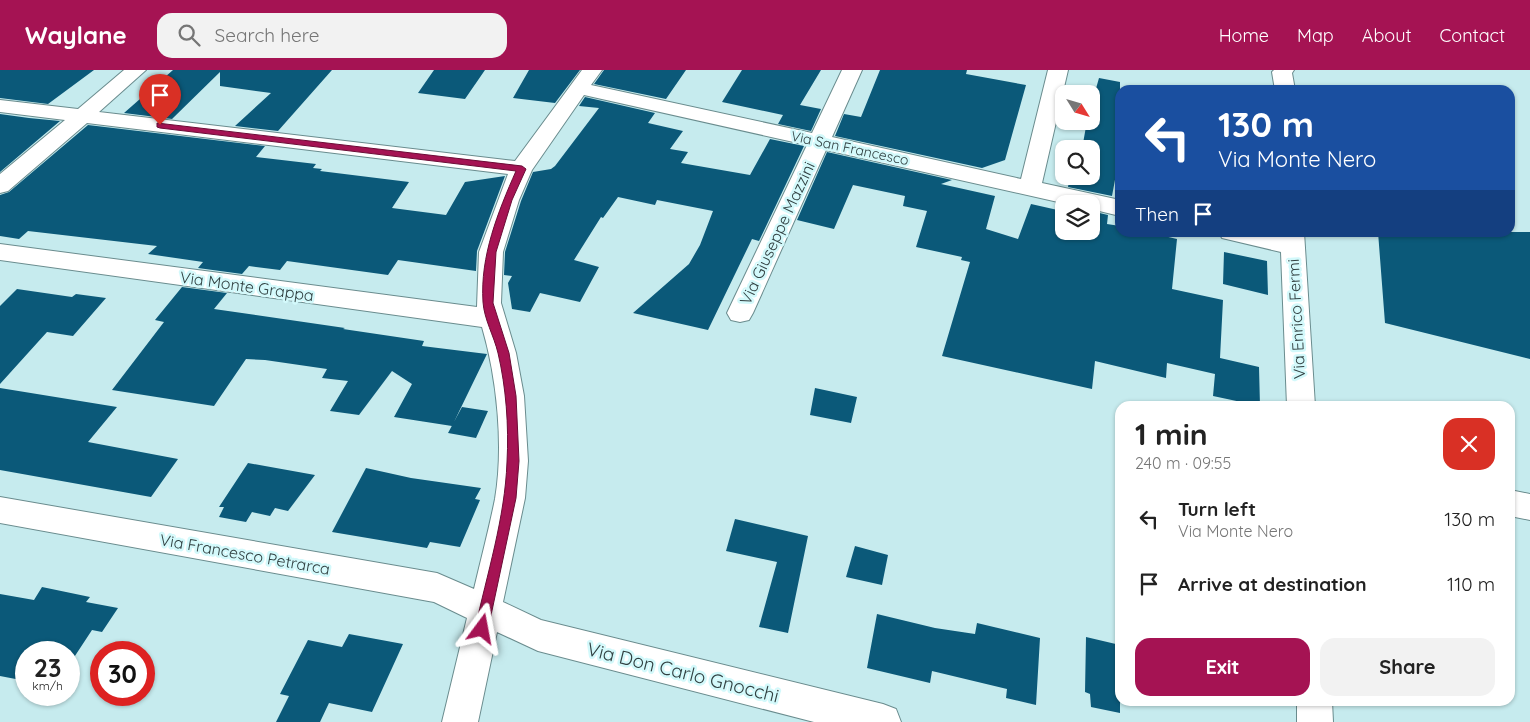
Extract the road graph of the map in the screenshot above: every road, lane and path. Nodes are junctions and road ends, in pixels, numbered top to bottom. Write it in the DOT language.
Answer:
graph roads {
  1 [pos="136,70"];
  2 [pos="852,70"];
  3 [pos="1058,70"];
  4 [pos="1284,70"];
  5 [pos="1288,70"];
  6 [pos="586,79"];
  7 [pos="1284,85"];
  8 [pos="1290,85"];
  9 [pos="0,106"];
  10 [pos="84,116"];
  11 [pos="819,141"];
  12 [pos="522,169"];
  13 [pos="0,186"];
  14 [pos="1030,188"];
  15 [pos="1115,207"];
  16 [pos="1269,237"];
  17 [pos="1293,240"];
  18 [pos="0,252"];
  19 [pos="740,313"];
  20 [pos="493,319"];
  21 [pos="1300,401"];
  22 [pos="1515,504"];
  23 [pos="1530,507"];
  24 [pos="0,510"];
  25 [pos="486,610"];
  26 [pos="1314,706"];
  27 [pos="460,722"];
  28 [pos="883,722"];
  29 [pos="1316,722"];
  1 -- 10 [label="street"];
  2 -- 11 [label="street, Via Giuseppe Mazzini"];
  3 -- 14 [label="street"];
  4 -- 7 [label="street"];
  5 -- 8 [label="street"];
  6 -- 11 [label="street, Via San Francesco"];
  6 -- 12 [label="street"];
  9 -- 10 [label="street"];
  10 -- 12 [label="street"];
  10 -- 13 [label="street"];
  11 -- 14 [label="street, Via San Francesco"];
  11 -- 19 [label="street, Via Giuseppe Mazzini"];
  12 -- 20 [label="street"];
  14 -- 15 [label="street, Via San Francesco"];
  16 -- 17 [label="street"];
  17 -- 21 [label="street, Via Enrico Fermi"];
  18 -- 20 [label="street, Via Monte Grappa"];
  20 -- 25 [label="street"];
  22 -- 23 [label="street"];
  24 -- 25 [label="street, Via Francesco Petrarca"];
  25 -- 27 [label="street"];
  25 -- 28 [label="street, Via Don Carlo Gnocchi"];
  26 -- 29 [label="street"];
}
